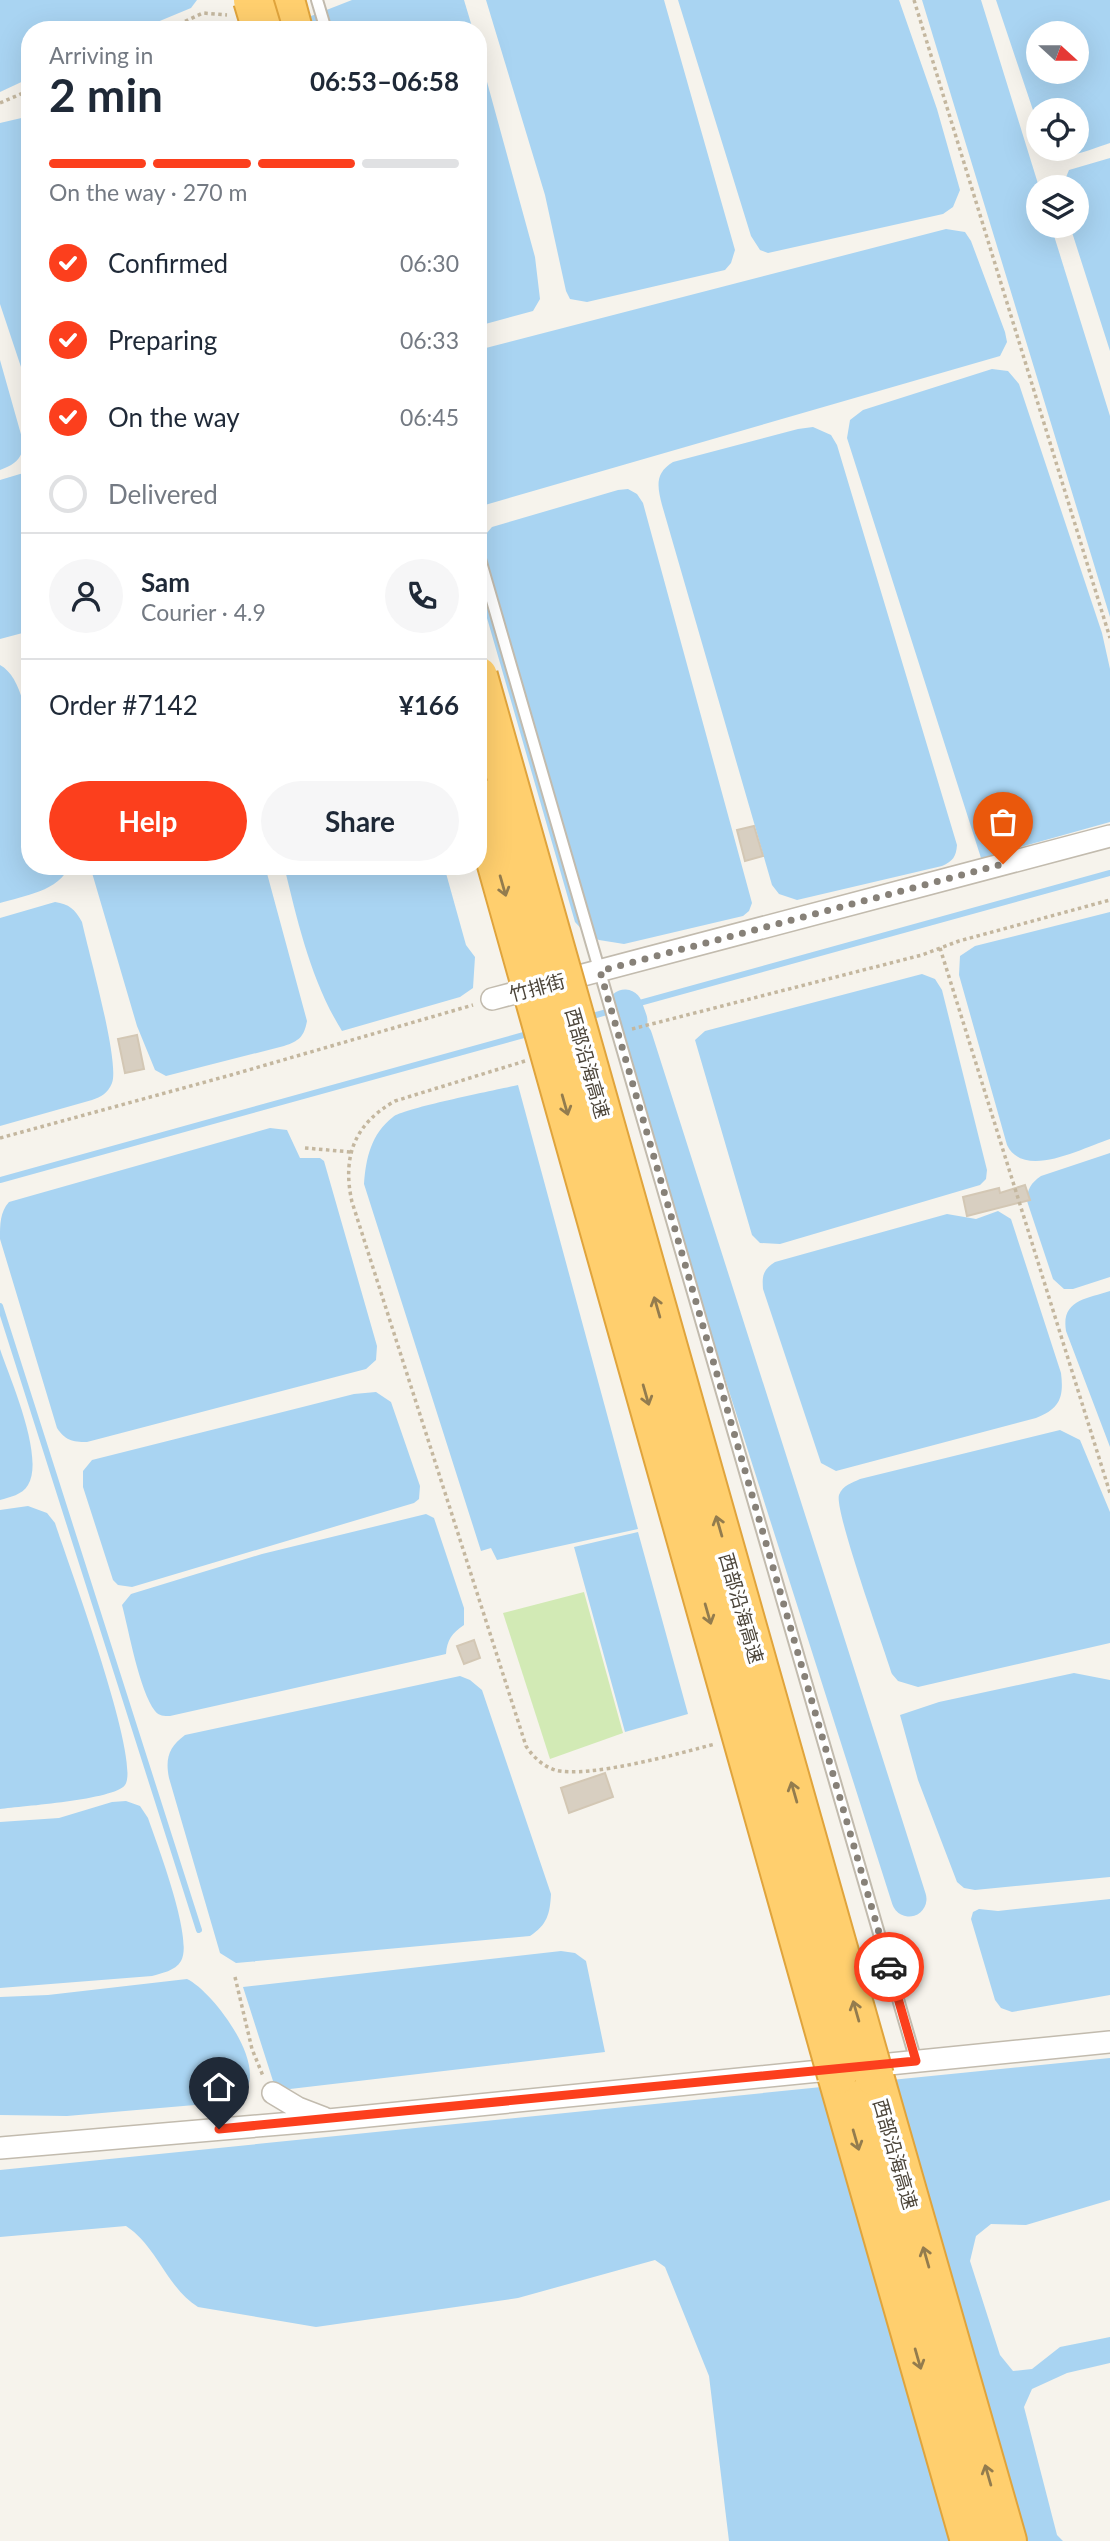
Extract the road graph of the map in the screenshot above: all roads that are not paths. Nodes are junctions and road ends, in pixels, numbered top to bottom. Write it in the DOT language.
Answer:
graph roads {
  1 [pos="253,0"];
  2 [pos="285,0"];
  3 [pos="317,0"];
  4 [pos="259,21"];
  5 [pos="291,21"];
  6 [pos="323,21"];
  7 [pos="487,583"];
  8 [pos="487,708"];
  9 [pos="487,829"];
  10 [pos="1110,836"];
  11 [pos="600,971"];
  12 [pos="492,999"];
  13 [pos="1110,2042"];
  14 [pos="916,2061"];
  15 [pos="273,2093"];
  16 [pos="328,2120"];
  17 [pos="0,2148"];
  18 [pos="970,2541"];
  19 [pos="1007,2541"];
  1 -- 4 [label="highway, bridge"];
  2 -- 5 [label="highway"];
  3 -- 6 [label="lane"];
  7 -- 11 [label="lane"];
  19 -- 8 [label="highway, 西部沿海高速, one-way, bridge"];
  9 -- 18 [label="highway, 西部沿海高速, one-way, bridge"];
  10 -- 11 [label="street, 竹排街"];
  11 -- 12 [label="street, 竹排街"];
  11 -- 14 [label="lane"];
  13 -- 14 [label="street"];
  14 -- 16 [label="street"];
  15 -- 16 [label="street"];
  16 -- 17 [label="street"];
}
